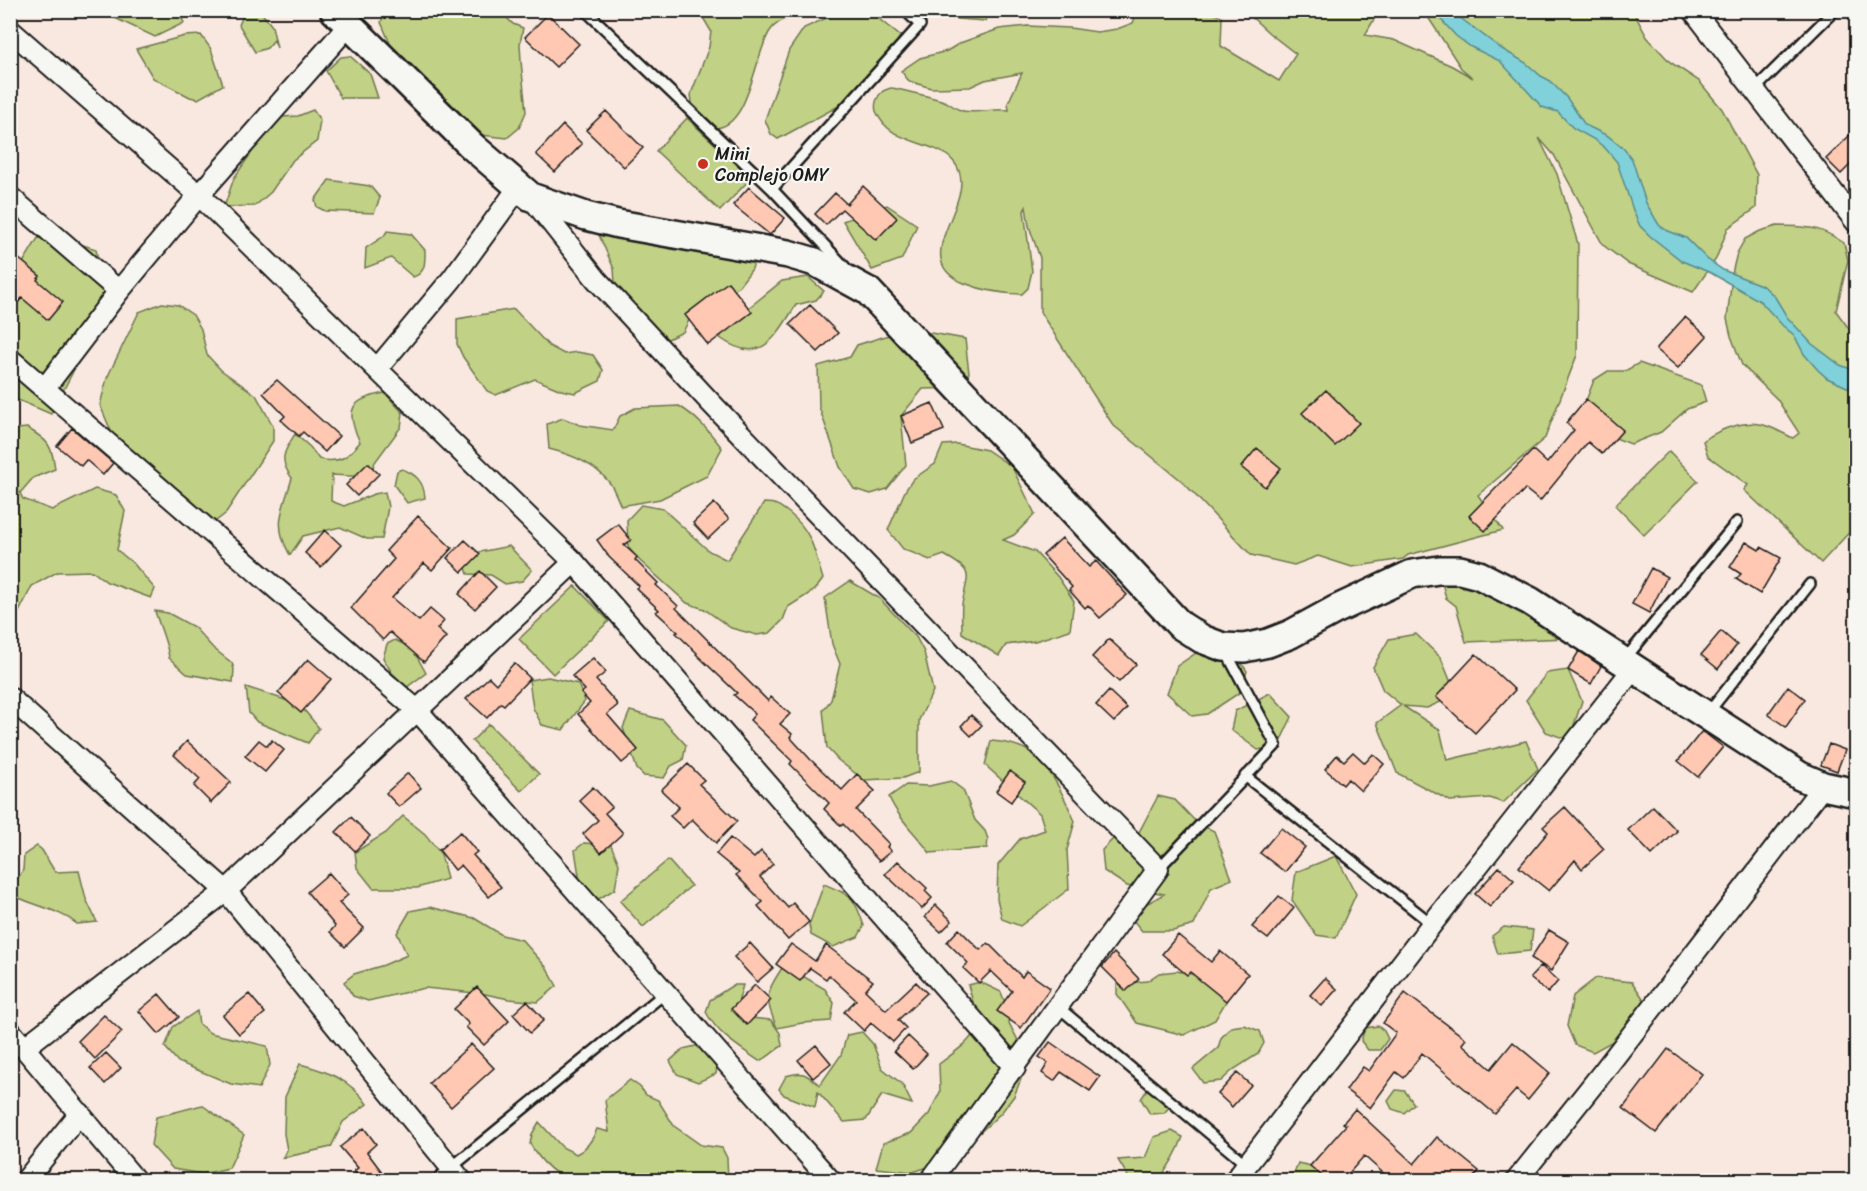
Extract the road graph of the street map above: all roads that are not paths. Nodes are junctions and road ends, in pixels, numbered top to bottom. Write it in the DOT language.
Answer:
graph roads {
  1 [pos="585,10"];
  2 [pos="905,10"];
  3 [pos="1693,10"];
  4 [pos="1835,10"];
  5 [pos="341,18"];
  6 [pos="10,30"];
  7 [pos="1754,90"];
  8 [pos="772,189"];
  9 [pos="525,192"];
  10 [pos="199,195"];
  11 [pos="10,197"];
  12 [pos="1857,222"];
  13 [pos="119,291"];
  14 [pos="868,291"];
  15 [pos="10,359"];
  16 [pos="377,369"];
  17 [pos="45,387"];
  18 [pos="1737,522"];
  19 [pos="574,562"];
  20 [pos="1810,584"];
  21 [pos="1223,647"];
  22 [pos="1629,665"];
  23 [pos="10,698"];
  24 [pos="417,710"];
  25 [pos="1707,715"];
  26 [pos="1245,776"];
  27 [pos="1823,786"];
  28 [pos="1857,793"];
  29 [pos="1158,869"];
  30 [pos="226,891"];
  31 [pos="1432,924"];
  32 [pos="665,993"];
  33 [pos="1057,1006"];
  34 [pos="10,1031"];
  35 [pos="25,1047"];
  36 [pos="1015,1068"];
  37 [pos="80,1113"];
  38 [pos="1241,1173"];
  39 [pos="449,1176"];
  40 [pos="26,1180"];
  41 [pos="135,1180"];
  42 [pos="831,1180"];
  43 [pos="931,1180"];
  44 [pos="1517,1180"];
  1 -- 8 [label="lane"];
  2 -- 8 [label="lane"];
  3 -- 7 [label="street"];
  4 -- 7 [label="lane"];
  5 -- 9 [label="main road"];
  5 -- 10 [label="street"];
  6 -- 10 [label="street"];
  7 -- 12 [label="street"];
  8 -- 14 [label="lane"];
  9 -- 14 [label="main road"];
  9 -- 16 [label="street"];
  9 -- 29 [label="street"];
  10 -- 13 [label="street"];
  10 -- 16 [label="street"];
  11 -- 13 [label="street"];
  13 -- 17 [label="street"];
  14 -- 21 [label="main road"];
  15 -- 17 [label="street"];
  16 -- 19 [label="street"];
  17 -- 24 [label="street"];
  18 -- 22 [label="lane"];
  19 -- 24 [label="street"];
  19 -- 36 [label="street"];
  20 -- 25 [label="lane"];
  21 -- 22 [label="main road"];
  21 -- 26 [label="lane"];
  22 -- 25 [label="main road"];
  22 -- 31 [label="street"];
  23 -- 30 [label="street"];
  24 -- 30 [label="street"];
  24 -- 32 [label="street"];
  25 -- 27 [label="main road"];
  26 -- 29 [label="lane"];
  26 -- 31 [label="lane"];
  27 -- 28 [label="main road"];
  27 -- 44 [label="street"];
  29 -- 33 [label="street"];
  30 -- 35 [label="street"];
  30 -- 39 [label="street"];
  31 -- 38 [label="street"];
  32 -- 39 [label="lane"];
  32 -- 42 [label="street"];
  33 -- 36 [label="street"];
  33 -- 38 [label="lane"];
  34 -- 35 [label="street"];
  35 -- 37 [label="street"];
  36 -- 43 [label="street"];
  37 -- 40 [label="street"];
  37 -- 41 [label="street"];
}
